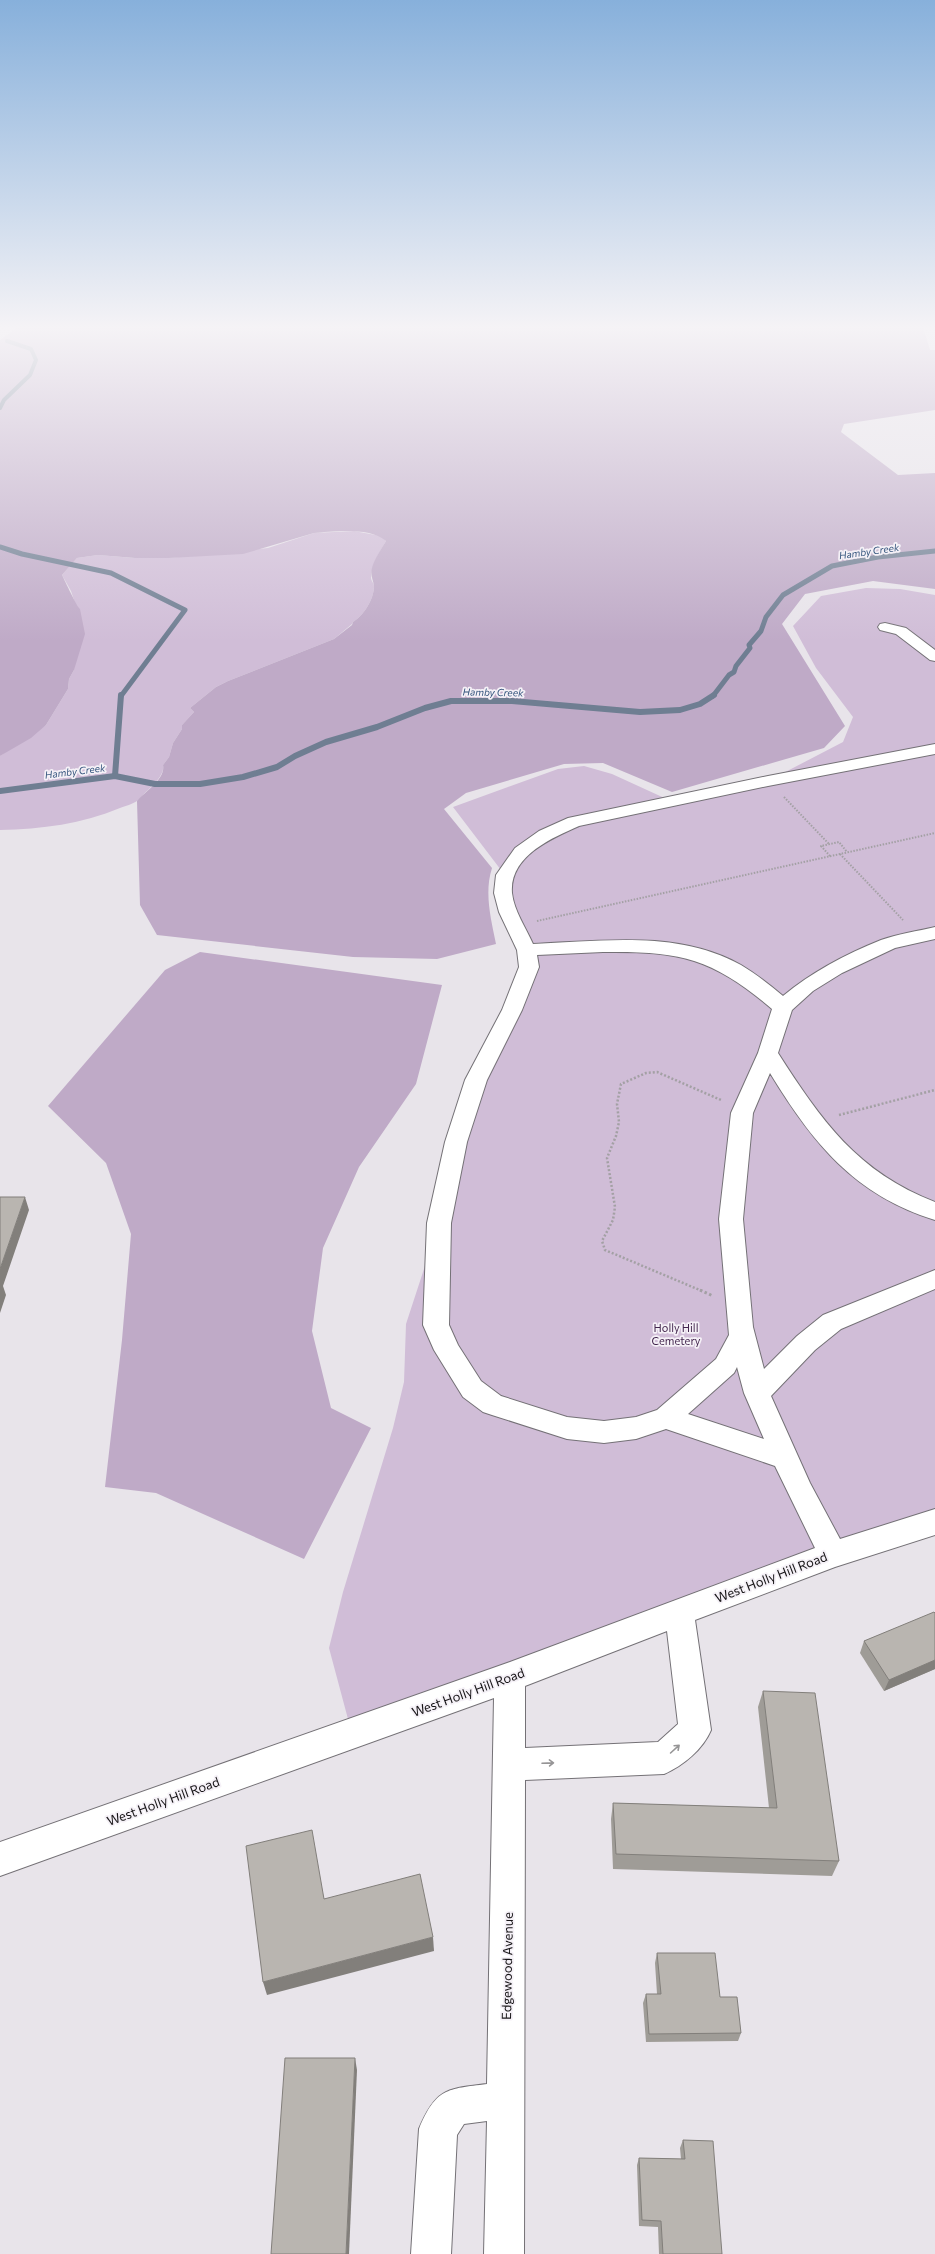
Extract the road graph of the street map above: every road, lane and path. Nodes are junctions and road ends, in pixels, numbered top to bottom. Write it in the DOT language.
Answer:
graph roads {
  1 [pos="885,627"];
  2 [pos="935,657"];
  3 [pos="935,749"];
  4 [pos="768,781"];
  5 [pos="935,833"];
  6 [pos="829,844"];
  7 [pos="847,852"];
  8 [pos="839,854"];
  9 [pos="830,856"];
  10 [pos="514,926"];
  11 [pos="927,935"];
  12 [pos="527,950"];
  13 [pos="783,1007"];
  14 [pos="768,1053"];
  15 [pos="935,1090"];
  16 [pos="744,1108"];
  17 [pos="814,1121"];
  18 [pos="935,1211"];
  19 [pos="935,1279"];
  20 [pos="739,1307"];
  21 [pos="742,1335"];
  22 [pos="757,1394"];
  23 [pos="666,1418"];
  24 [pos="785,1458"];
  25 [pos="935,1522"];
  26 [pos="833,1554"];
  27 [pos="679,1613"];
  28 [pos="510,1678"];
  29 [pos="510,1765"];
  30 [pos="0,1859"];
  31 [pos="505,2100"];
  32 [pos="431,2254"];
  33 [pos="504,2254"];
  1 -- 2 [label="street"];
  3 -- 4 [label="street"];
  4 -- 6 [label="path"];
  4 -- 10 [label="street"];
  5 -- 7 [label="path"];
  6 -- 7 [label="path"];
  6 -- 9 [label="path"];
  7 -- 8 [label="path"];
  8 -- 9 [label="path"];
  8 -- 11 [label="path"];
  9 -- 10 [label="path"];
  10 -- 12 [label="street"];
  11 -- 13 [label="street"];
  12 -- 13 [label="street"];
  12 -- 23 [label="street"];
  13 -- 14 [label="street"];
  14 -- 16 [label="street"];
  14 -- 17 [label="street"];
  15 -- 17 [label="path"];
  16 -- 20 [label="street"];
  16 -- 20 [label="path"];
  17 -- 18 [label="street"];
  19 -- 22 [label="street"];
  20 -- 21 [label="street"];
  21 -- 22 [label="street"];
  21 -- 23 [label="street"];
  22 -- 24 [label="street"];
  23 -- 24 [label="street"];
  24 -- 26 [label="street"];
  25 -- 26 [label="street, West Holly Hill Road"];
  26 -- 27 [label="street, West Holly Hill Road"];
  27 -- 28 [label="street, West Holly Hill Road"];
  29 -- 27 [label="street, one-way"];
  28 -- 29 [label="street, Edgewood Avenue"];
  28 -- 30 [label="street, West Holly Hill Road"];
  29 -- 31 [label="street, Edgewood Avenue"];
  31 -- 32 [label="street"];
  31 -- 33 [label="street, Edgewood Avenue"];
}
